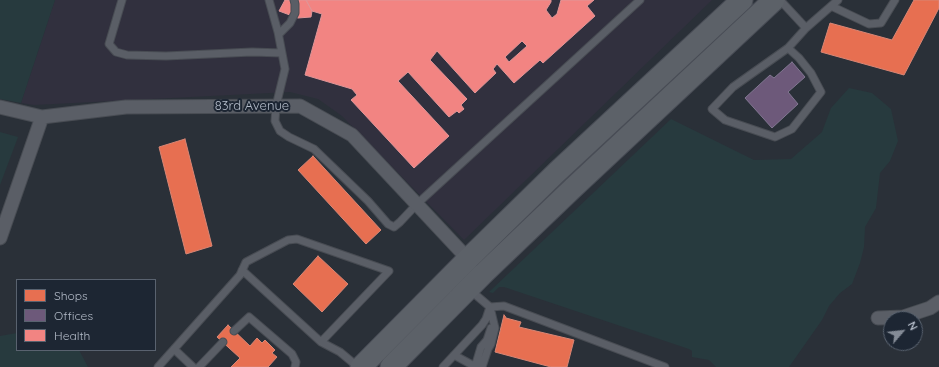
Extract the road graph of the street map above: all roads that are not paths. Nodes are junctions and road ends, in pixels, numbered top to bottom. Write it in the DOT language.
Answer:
graph roads {
  1 [pos="122,0"];
  2 [pos="269,0"];
  3 [pos="294,0"];
  4 [pos="640,0"];
  5 [pos="742,0"];
  6 [pos="774,0"];
  7 [pos="780,0"];
  8 [pos="838,0"];
  9 [pos="895,0"];
  10 [pos="831,6"];
  11 [pos="806,28"];
  12 [pos="279,34"];
  13 [pos="788,48"];
  14 [pos="282,54"];
  15 [pos="276,106"];
  16 [pos="0,107"];
  17 [pos="42,117"];
  18 [pos="417,204"];
  19 [pos="0,238"];
  20 [pos="468,259"];
  21 [pos="242,270"];
  22 [pos="465,291"];
  23 [pos="939,302"];
  24 [pos="490,307"];
  25 [pos="878,318"];
  26 [pos="494,320"];
  27 [pos="234,331"];
  28 [pos="223,342"];
  29 [pos="321,342"];
  30 [pos="174,350"];
  31 [pos="454,355"];
  32 [pos="158,367"];
  33 [pos="193,367"];
  34 [pos="199,367"];
  35 [pos="295,367"];
  36 [pos="358,367"];
  37 [pos="361,367"];
  38 [pos="391,367"];
  39 [pos="443,367"];
  40 [pos="476,367"];
  41 [pos="482,367"];
  42 [pos="665,367"];
  1 -- 14 [label="lane"];
  2 -- 12 [label="lane"];
  3 -- 12 [label="lane"];
  4 -- 18 [label="lane"];
  5 -- 20 [label="main road"];
  6 -- 22 [label="main road"];
  7 -- 11 [label="lane"];
  8 -- 10 [label="lane"];
  9 -- 10 [label="lane"];
  10 -- 11 [label="lane"];
  11 -- 13 [label="lane"];
  12 -- 14 [label="lane"];
  13 -- 13 [label="lane"];
  14 -- 15 [label="lane"];
  15 -- 17 [label="street, 83rd Avenue"];
  15 -- 18 [label="street, 83rd Avenue"];
  15 -- 18 [label="lane"];
  16 -- 17 [label="street, 83rd Avenue"];
  17 -- 19 [label="street"];
  18 -- 20 [label="street, 83rd Avenue"];
  20 -- 22 [label="main road"];
  20 -- 37 [label="main road"];
  21 -- 29 [label="lane"];
  21 -- 29 [label="lane"];
  21 -- 30 [label="lane"];
  22 -- 24 [label="lane"];
  22 -- 38 [label="main road"];
  23 -- 25 [label="street"];
  24 -- 26 [label="lane"];
  24 -- 31 [label="lane"];
  24 -- 42 [label="lane"];
  26 -- 40 [label="lane"];
  26 -- 41 [label="lane"];
  27 -- 35 [label="lane"];
  28 -- 34 [label="lane"];
  29 -- 36 [label="lane"];
  30 -- 32 [label="lane"];
  30 -- 33 [label="lane"];
  31 -- 39 [label="lane"];
  31 -- 40 [label="lane"];
}
